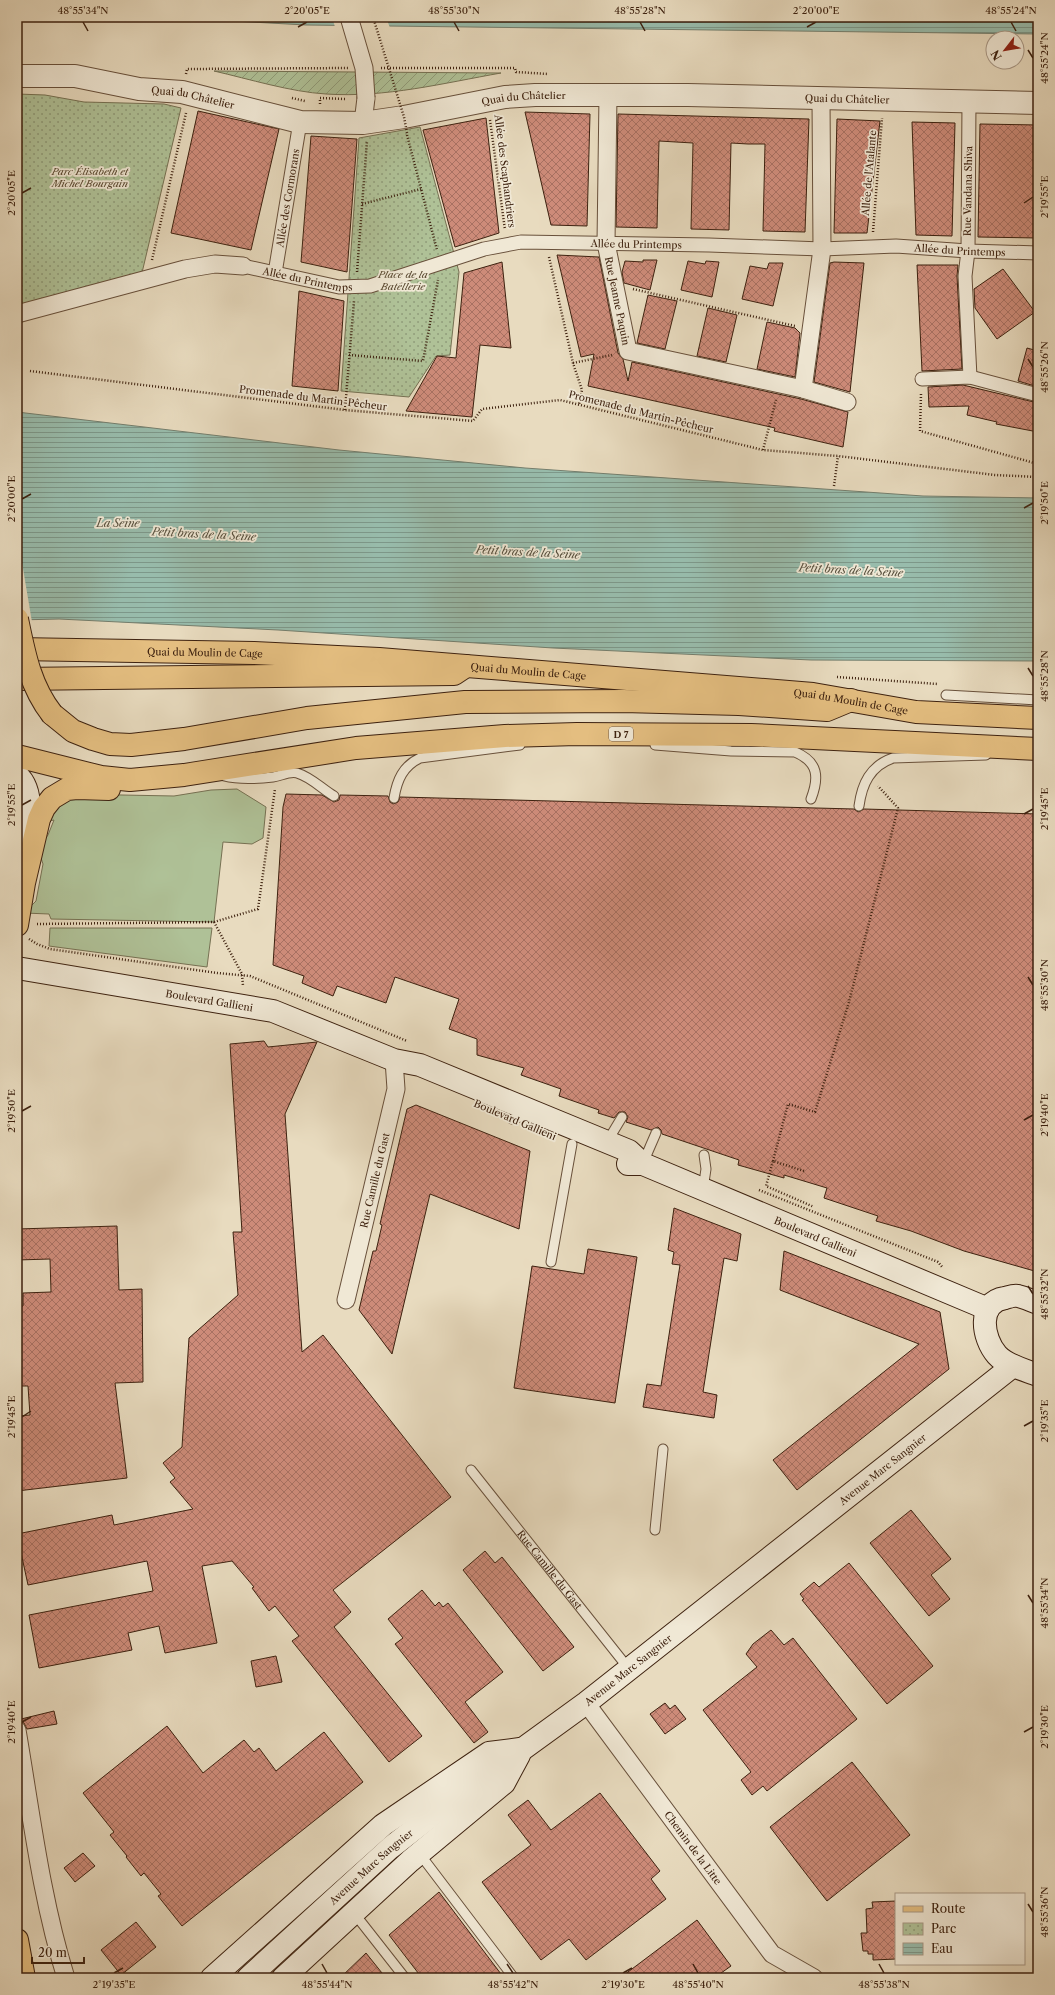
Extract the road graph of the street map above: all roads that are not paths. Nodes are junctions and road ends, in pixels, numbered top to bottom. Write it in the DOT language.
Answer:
graph roads {
  1 [pos="349,17"];
  2 [pos="17,76"];
  3 [pos="608,95"];
  4 [pos="821,98"];
  5 [pos="969,101"];
  6 [pos="1038,103"];
  7 [pos="367,116"];
  8 [pos="300,122"];
  9 [pos="606,243"];
  10 [pos="822,249"];
  11 [pos="968,251"];
  12 [pos="1038,253"];
  13 [pos="243,266"];
  14 [pos="275,273"];
  15 [pos="17,314"];
  16 [pos="970,377"];
  17 [pos="922,379"];
  18 [pos="803,389"];
  19 [pos="1038,395"];
  20 [pos="847,402"];
  21 [pos="17,619"];
  22 [pos="17,649"];
  23 [pos="466,666"];
  24 [pos="17,679"];
  25 [pos="946,695"];
  26 [pos="852,700"];
  27 [pos="1038,700"];
  28 [pos="1038,718"];
  29 [pos="577,734"];
  30 [pos="1035,749"];
  31 [pos="17,756"];
  32 [pos="207,772"];
  33 [pos="17,775"];
  34 [pos="334,796"];
  35 [pos="394,798"];
  36 [pos="811,800"];
  37 [pos="859,806"];
  38 [pos="17,877"];
  39 [pos="24,925"];
  40 [pos="17,968"];
  41 [pos="394,1060"];
  42 [pos="622,1117"];
  43 [pos="512,1119"];
  44 [pos="656,1133"];
  45 [pos="607,1142"];
  46 [pos="572,1144"];
  47 [pos="704,1154"];
  48 [pos="643,1164"];
  49 [pos="703,1189"];
  50 [pos="551,1262"];
  51 [pos="346,1300"];
  52 [pos="1038,1303"];
  53 [pos="988,1309"];
  54 [pos="1013,1366"];
  55 [pos="1038,1375"];
  56 [pos="663,1449"];
  57 [pos="471,1470"];
  58 [pos="655,1530"];
  59 [pos="629,1669"];
  60 [pos="586,1703"];
  61 [pos="17,1730"];
  62 [pos="523,1749"];
  63 [pos="419,1853"];
  64 [pos="354,1913"];
  65 [pos="17,1940"];
  66 [pos="24,1978"];
  67 [pos="66,1978"];
  68 [pos="212,1978"];
  69 [pos="248,1978"];
  70 [pos="284,1978"];
  71 [pos="405,1978"];
  72 [pos="514,1978"];
  73 [pos="814,1978"];
  1 -- 7 [label="street, bridge"];
  2 -- 8 [label="main road, Quai du Châtelier"];
  3 -- 4 [label="main road, Quai du Châtelier"];
  3 -- 7 [label="main road, Quai du Châtelier"];
  3 -- 9 [label="street, Rue Jeanne Paquin"];
  4 -- 5 [label="main road, Quai du Châtelier"];
  4 -- 10 [label="street"];
  5 -- 6 [label="main road, Quai du Châtelier"];
  5 -- 11 [label="street, Rue Vandana Shiva"];
  7 -- 8 [label="main road, Quai du Châtelier"];
  8 -- 14 [label="street, Allée des Cormorans"];
  9 -- 10 [label="street, Allée du Printemps"];
  9 -- 14 [label="street, Allée du Printemps"];
  9 -- 18 [label="street, Rue Jeanne Paquin"];
  10 -- 11 [label="street, Allée du Printemps"];
  10 -- 18 [label="street"];
  11 -- 12 [label="street, Allée du Printemps"];
  11 -- 16 [label="street, Rue Vandana Shiva"];
  13 -- 14 [label="street, Allée du Printemps"];
  13 -- 15 [label="street"];
  16 -- 17 [label="street"];
  16 -- 19 [label="street"];
  18 -- 20 [label="street, Rue Jeanne Paquin"];
  21 -- 26 [label="main road, bridge"];
  22 -- 23 [label="main road, Quai du Moulin de Cage"];
  23 -- 24 [label="main road"];
  23 -- 26 [label="main road, Quai du Moulin de Cage"];
  25 -- 27 [label="lane"];
  26 -- 28 [label="main road, Quai du Moulin de Cage"];
  29 -- 30 [label="main road, D 7"];
  29 -- 32 [label="main road, D 7"];
  29 -- 35 [label="lane"];
  29 -- 36 [label="lane"];
  30 -- 37 [label="lane"];
  31 -- 32 [label="main road"];
  32 -- 34 [label="lane"];
  32 -- 39 [label="main road"];
  33 -- 38 [label="main road"];
  40 -- 41 [label="main road, Boulevard Gallieni"];
  41 -- 43 [label="main road, Boulevard Gallieni"];
  41 -- 45 [label="main road, Boulevard Gallieni"];
  41 -- 51 [label="street, Rue Camille du Gast"];
  42 -- 45 [label="lane"];
  43 -- 45 [label="lane"];
  43 -- 46 [label="main road, Boulevard Gallieni"];
  44 -- 48 [label="lane"];
  45 -- 48 [label="main road, Boulevard Gallieni"];
  46 -- 48 [label="main road, Boulevard Gallieni"];
  46 -- 50 [label="lane"];
  47 -- 49 [label="lane"];
  48 -- 49 [label="main road, Boulevard Gallieni"];
  49 -- 53 [label="main road, Boulevard Gallieni"];
  52 -- 53 [label="main road"];
  53 -- 54 [label="main road"];
  54 -- 55 [label="main road"];
  54 -- 59 [label="main road, Avenue Marc Sangnier"];
  56 -- 58 [label="lane"];
  57 -- 59 [label="lane, Rue Camille du Gast"];
  59 -- 60 [label="main road, Avenue Marc Sangnier"];
  60 -- 62 [label="main road, Avenue Marc Sangnier"];
  60 -- 73 [label="street, Chemin de la Litte"];
  61 -- 67 [label="street"];
  62 -- 63 [label="main road"];
  62 -- 68 [label="main road"];
  62 -- 69 [label="main road, Avenue Marc Sangnier"];
  63 -- 64 [label="main road"];
  63 -- 72 [label="lane"];
  64 -- 70 [label="main road"];
  64 -- 71 [label="lane"];
  65 -- 66 [label="main road"];
}
